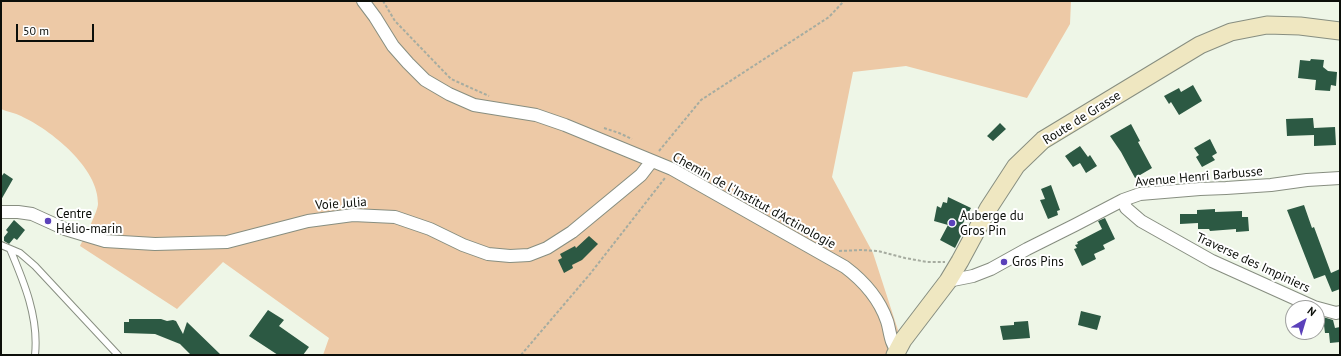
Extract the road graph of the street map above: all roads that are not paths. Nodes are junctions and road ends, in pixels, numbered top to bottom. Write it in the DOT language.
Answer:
graph roads {
  1 [pos="363,1"];
  2 [pos="1340,31"];
  3 [pos="651,162"];
  4 [pos="1340,178"];
  5 [pos="1123,200"];
  6 [pos="1,212"];
  7 [pos="1,245"];
  8 [pos="10,249"];
  9 [pos="960,261"];
  10 [pos="982,273"];
  11 [pos="948,281"];
  12 [pos="1340,312"];
  13 [pos="896,352"];
  14 [pos="35,355"];
  15 [pos="119,355"];
  16 [pos="124,355"];
  1 -- 3 [label="street, Chemin de l'Institut d'Actinologie"];
  2 -- 9 [label="main road, Route de Grasse"];
  3 -- 6 [label="street, Voie Julia"];
  3 -- 13 [label="street, Chemin de l'Institut d'Actinologie"];
  4 -- 5 [label="street, Avenue Henri Barbusse"];
  5 -- 10 [label="street, Avenue Henri Barbusse"];
  5 -- 12 [label="street, Traverse des Impiniers"];
  7 -- 8 [label="lane"];
  8 -- 14 [label="lane"];
  8 -- 15 [label="lane"];
  9 -- 10 [label="street"];
  9 -- 11 [label="main road, Route de Grasse"];
  10 -- 11 [label="street, Avenue Henri Barbusse"];
  11 -- 13 [label="main road, Route de Grasse"];
  15 -- 16 [label="lane"];
}
